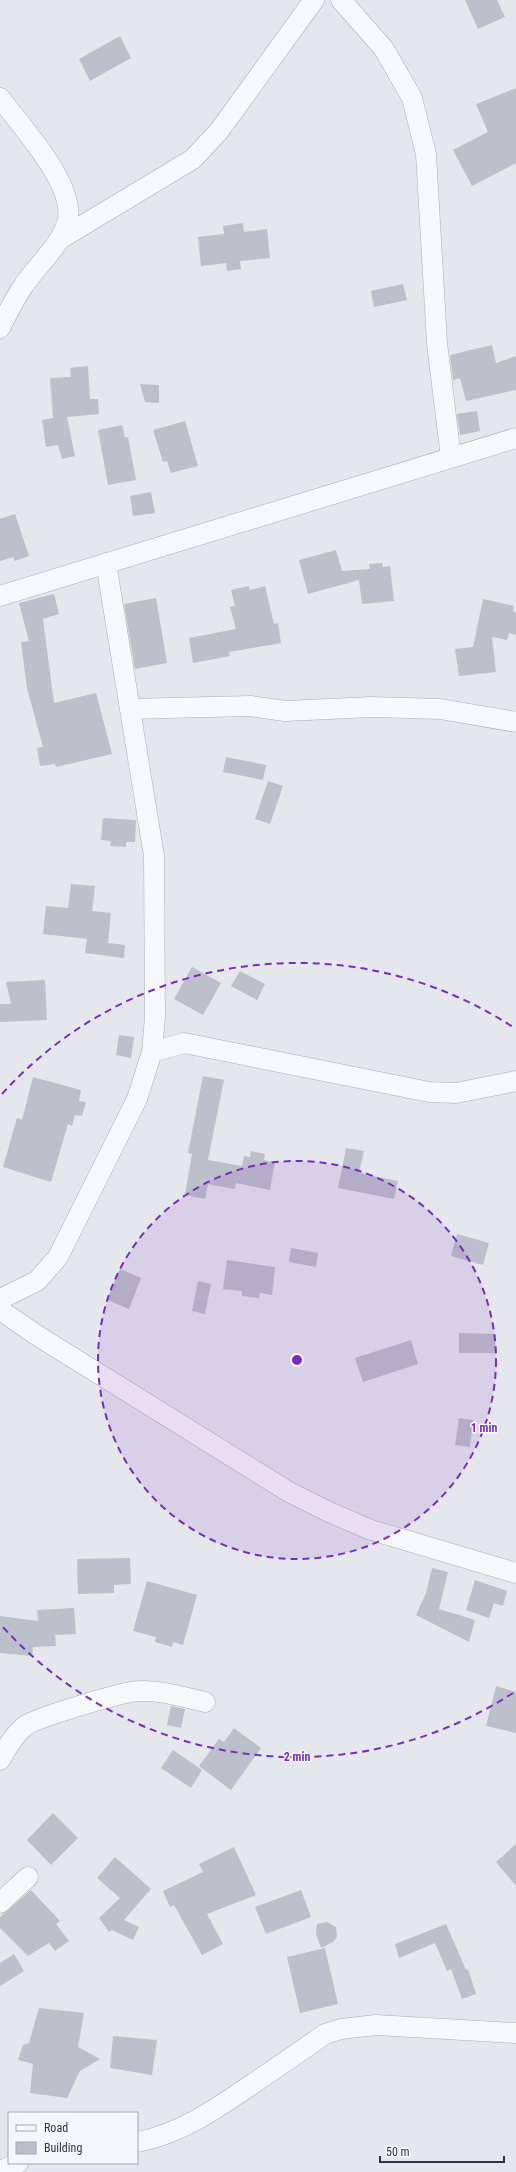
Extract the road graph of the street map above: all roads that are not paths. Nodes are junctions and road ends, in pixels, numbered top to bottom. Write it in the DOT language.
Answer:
graph roads {
  1 [pos="314,0"];
  2 [pos="341,0"];
  3 [pos="0,98"];
  4 [pos="60,239"];
  5 [pos="0,328"];
  6 [pos="516,438"];
  7 [pos="451,458"];
  8 [pos="106,563"];
  9 [pos="0,596"];
  10 [pos="130,709"];
  11 [pos="516,722"];
  12 [pos="155,1017"];
  13 [pos="184,1043"];
  14 [pos="152,1052"];
  15 [pos="516,1081"];
  16 [pos="0,1298"];
  17 [pos="0,1310"];
  18 [pos="516,1573"];
  19 [pos="205,1702"];
  20 [pos="0,1760"];
  21 [pos="28,1877"];
  22 [pos="0,1903"];
  23 [pos="516,2033"];
  24 [pos="138,2142"];
  25 [pos="15,2164"];
  26 [pos="0,2170"];
  1 -- 4 [label="street"];
  2 -- 7 [label="street"];
  3 -- 4 [label="street"];
  4 -- 5 [label="street"];
  6 -- 7 [label="street"];
  7 -- 8 [label="street"];
  8 -- 9 [label="street"];
  8 -- 10 [label="street"];
  10 -- 11 [label="street"];
  10 -- 12 [label="street"];
  12 -- 13 [label="street"];
  12 -- 14 [label="street"];
  13 -- 14 [label="street"];
  13 -- 15 [label="street"];
  14 -- 16 [label="street"];
  17 -- 18 [label="street"];
  19 -- 20 [label="street"];
  21 -- 22 [label="street"];
  23 -- 24 [label="street"];
  25 -- 26 [label="street"];
}
